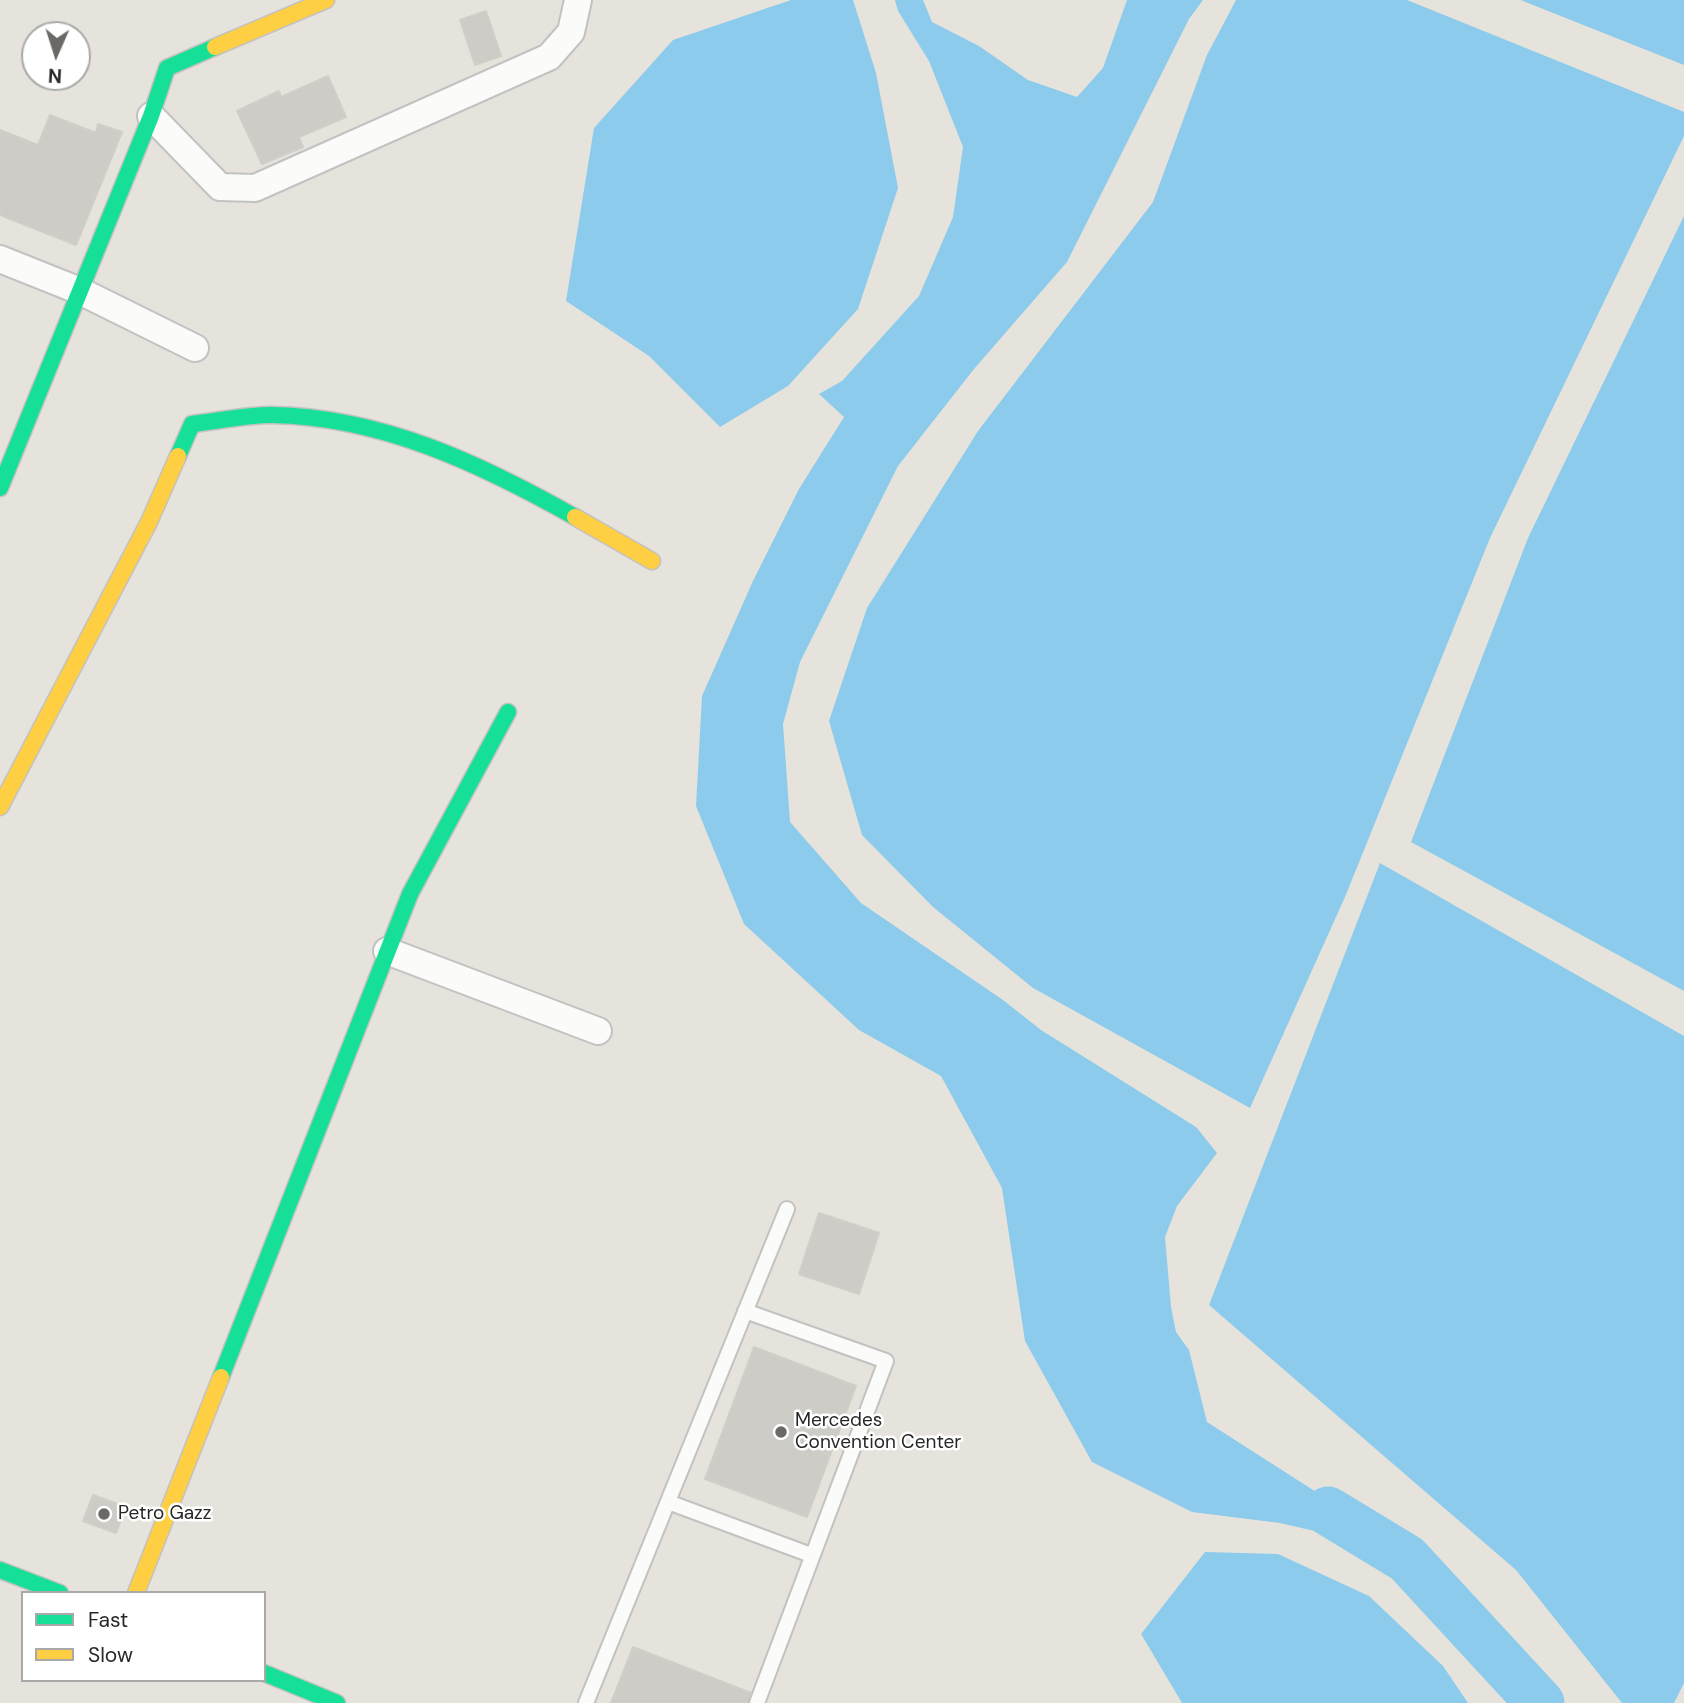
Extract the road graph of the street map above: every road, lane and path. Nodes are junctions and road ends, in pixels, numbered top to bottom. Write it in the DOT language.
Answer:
graph roads {
  1 [pos="326,0"];
  2 [pos="578,0"];
  3 [pos="151,116"];
  4 [pos="0,259"];
  5 [pos="80,291"];
  6 [pos="195,348"];
  7 [pos="0,488"];
  8 [pos="652,561"];
  9 [pos="508,712"];
  10 [pos="0,807"];
  11 [pos="387,951"];
  12 [pos="598,1031"];
  13 [pos="787,1209"];
  14 [pos="745,1311"];
  15 [pos="668,1502"];
  16 [pos="811,1555"];
  17 [pos="0,1570"];
  18 [pos="55,1591"];
  19 [pos="137,1591"];
  20 [pos="266,1674"];
  21 [pos="337,1703"];
  22 [pos="586,1703"];
  23 [pos="757,1703"];
  1 -- 3 [label="street"];
  2 -- 3 [label="street"];
  3 -- 5 [label="street"];
  4 -- 5 [label="street"];
  5 -- 6 [label="street"];
  5 -- 7 [label="street"];
  8 -- 10 [label="street"];
  9 -- 11 [label="street"];
  11 -- 12 [label="street"];
  11 -- 19 [label="street"];
  13 -- 14 [label="lane"];
  14 -- 15 [label="lane"];
  14 -- 16 [label="lane"];
  15 -- 16 [label="lane"];
  15 -- 22 [label="lane"];
  16 -- 23 [label="lane"];
  17 -- 18 [label="street"];
  20 -- 21 [label="street"];
}
